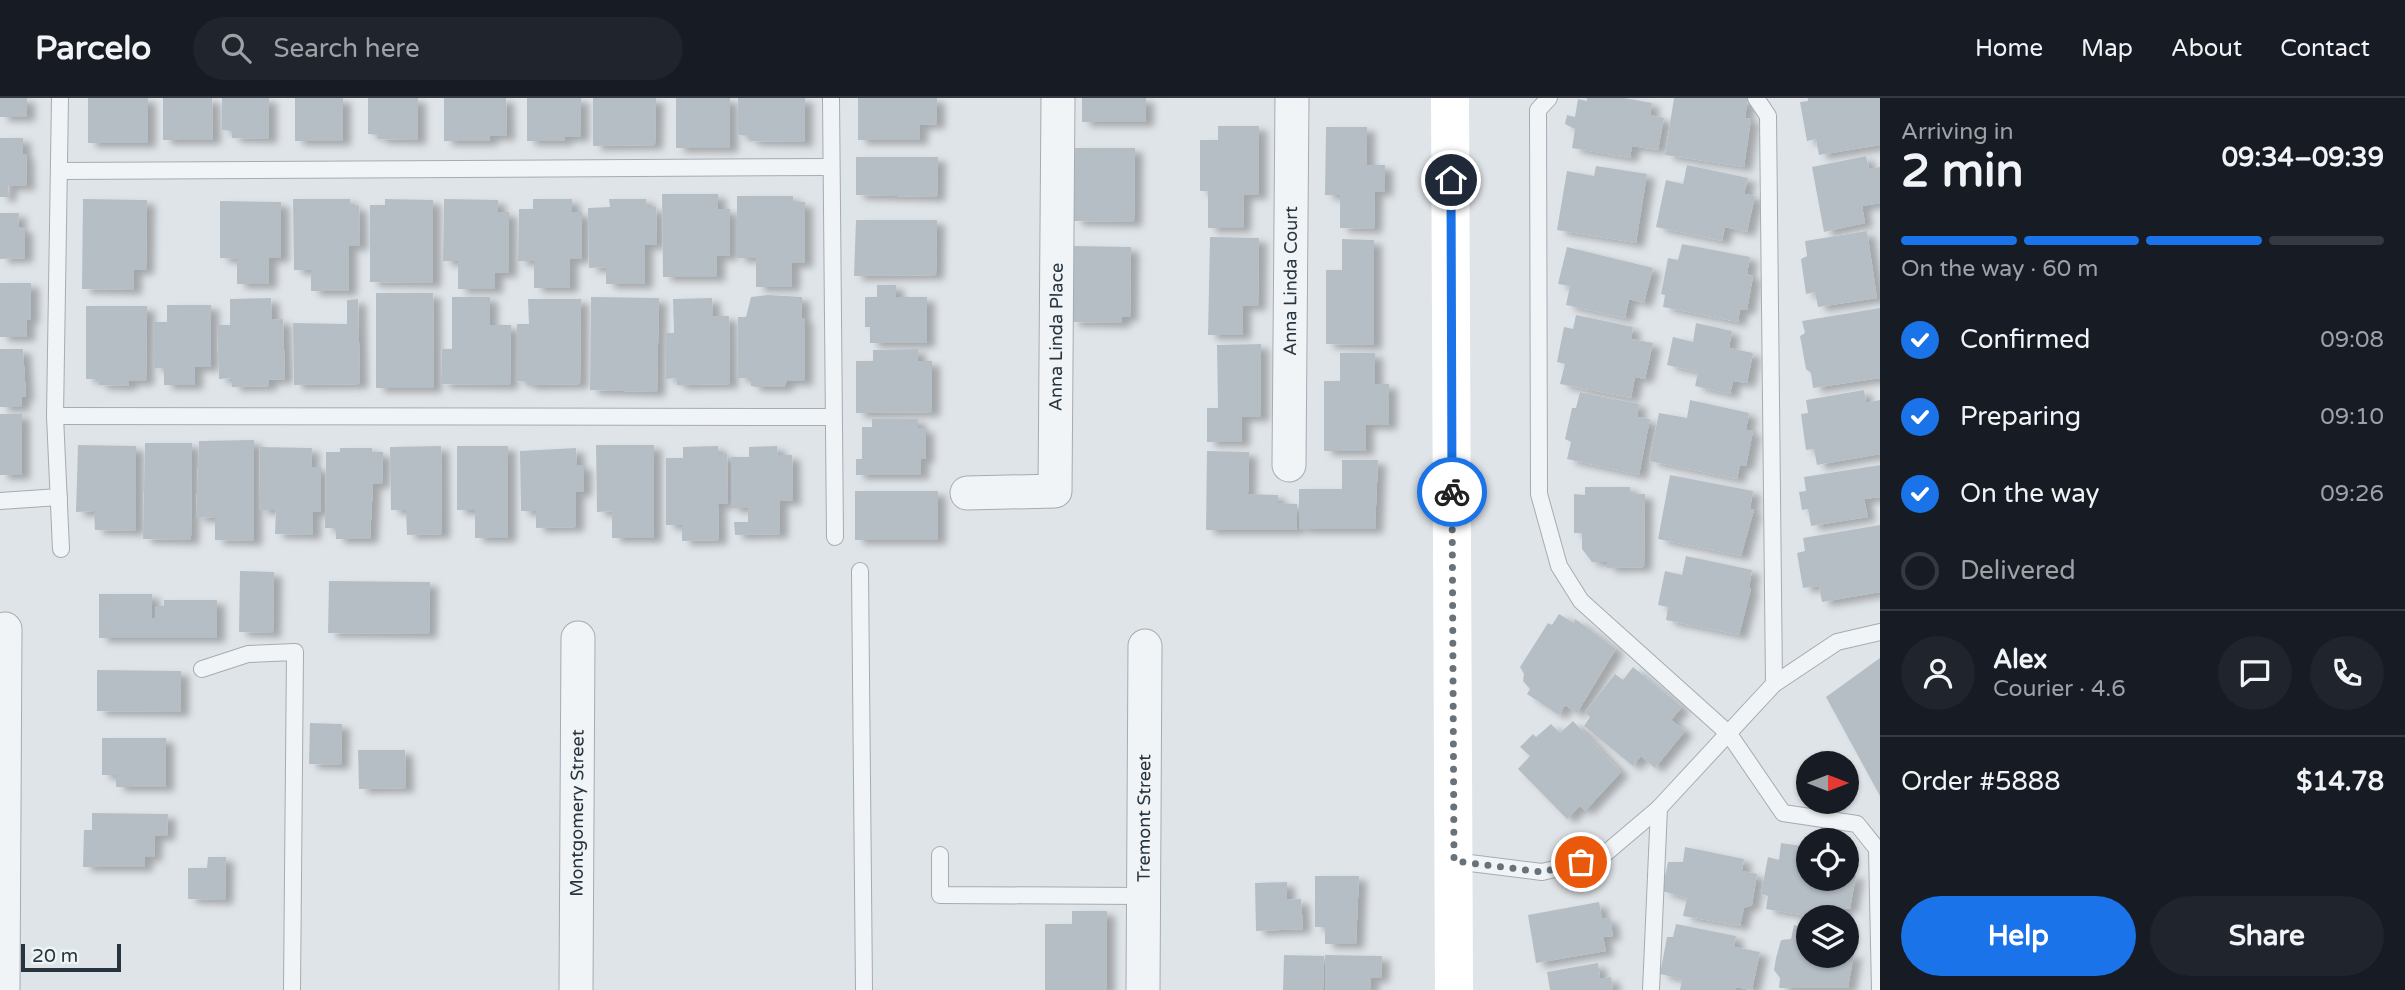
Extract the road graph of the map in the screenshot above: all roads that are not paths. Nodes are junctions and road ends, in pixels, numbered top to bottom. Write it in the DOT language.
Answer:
graph roads {
  1 [pos="60,98"];
  2 [pos="831,98"];
  3 [pos="1058,98"];
  4 [pos="1292,98"];
  5 [pos="1450,98"];
  6 [pos="1549,98"];
  7 [pos="1756,98"];
  8 [pos="831,167"];
  9 [pos="59,171"];
  10 [pos="55,416"];
  11 [pos="832,417"];
  12 [pos="1289,464"];
  13 [pos="967,493"];
  14 [pos="59,498"];
  15 [pos="0,501"];
  16 [pos="835,537"];
  17 [pos="61,550"];
  18 [pos="860,571"];
  19 [pos="5,629"];
  20 [pos="1880,632"];
  21 [pos="578,638"];
  22 [pos="1145,646"];
  23 [pos="202,669"];
  24 [pos="1774,684"];
  25 [pos="1729,734"];
  26 [pos="1659,808"];
  27 [pos="940,855"];
  28 [pos="1454,861"];
  29 [pos="1144,896"];
  30 [pos="3,990"];
  31 [pos="292,990"];
  32 [pos="576,990"];
  33 [pos="864,990"];
  34 [pos="1143,990"];
  35 [pos="1454,990"];
  36 [pos="1651,990"];
  37 [pos="1880,990"];
  1 -- 9 [label="lane"];
  2 -- 8 [label="lane"];
  3 -- 13 [label="street, Anna Linda Place"];
  4 -- 12 [label="street, Anna Linda Court"];
  5 -- 28 [label="street"];
  6 -- 25 [label="lane"];
  7 -- 24 [label="lane"];
  8 -- 9 [label="lane"];
  8 -- 11 [label="lane"];
  9 -- 10 [label="lane"];
  10 -- 11 [label="lane"];
  10 -- 14 [label="lane"];
  11 -- 16 [label="lane"];
  14 -- 15 [label="lane"];
  14 -- 17 [label="lane"];
  18 -- 33 [label="lane"];
  19 -- 30 [label="street"];
  20 -- 24 [label="lane"];
  21 -- 32 [label="street, Montgomery Street"];
  22 -- 29 [label="street, Tremont Street"];
  23 -- 31 [label="lane"];
  24 -- 25 [label="lane"];
  25 -- 26 [label="lane"];
  25 -- 37 [label="lane"];
  26 -- 28 [label="lane"];
  26 -- 36 [label="lane"];
  27 -- 29 [label="lane"];
  28 -- 35 [label="street"];
  29 -- 34 [label="street, Tremont Street"];
}
